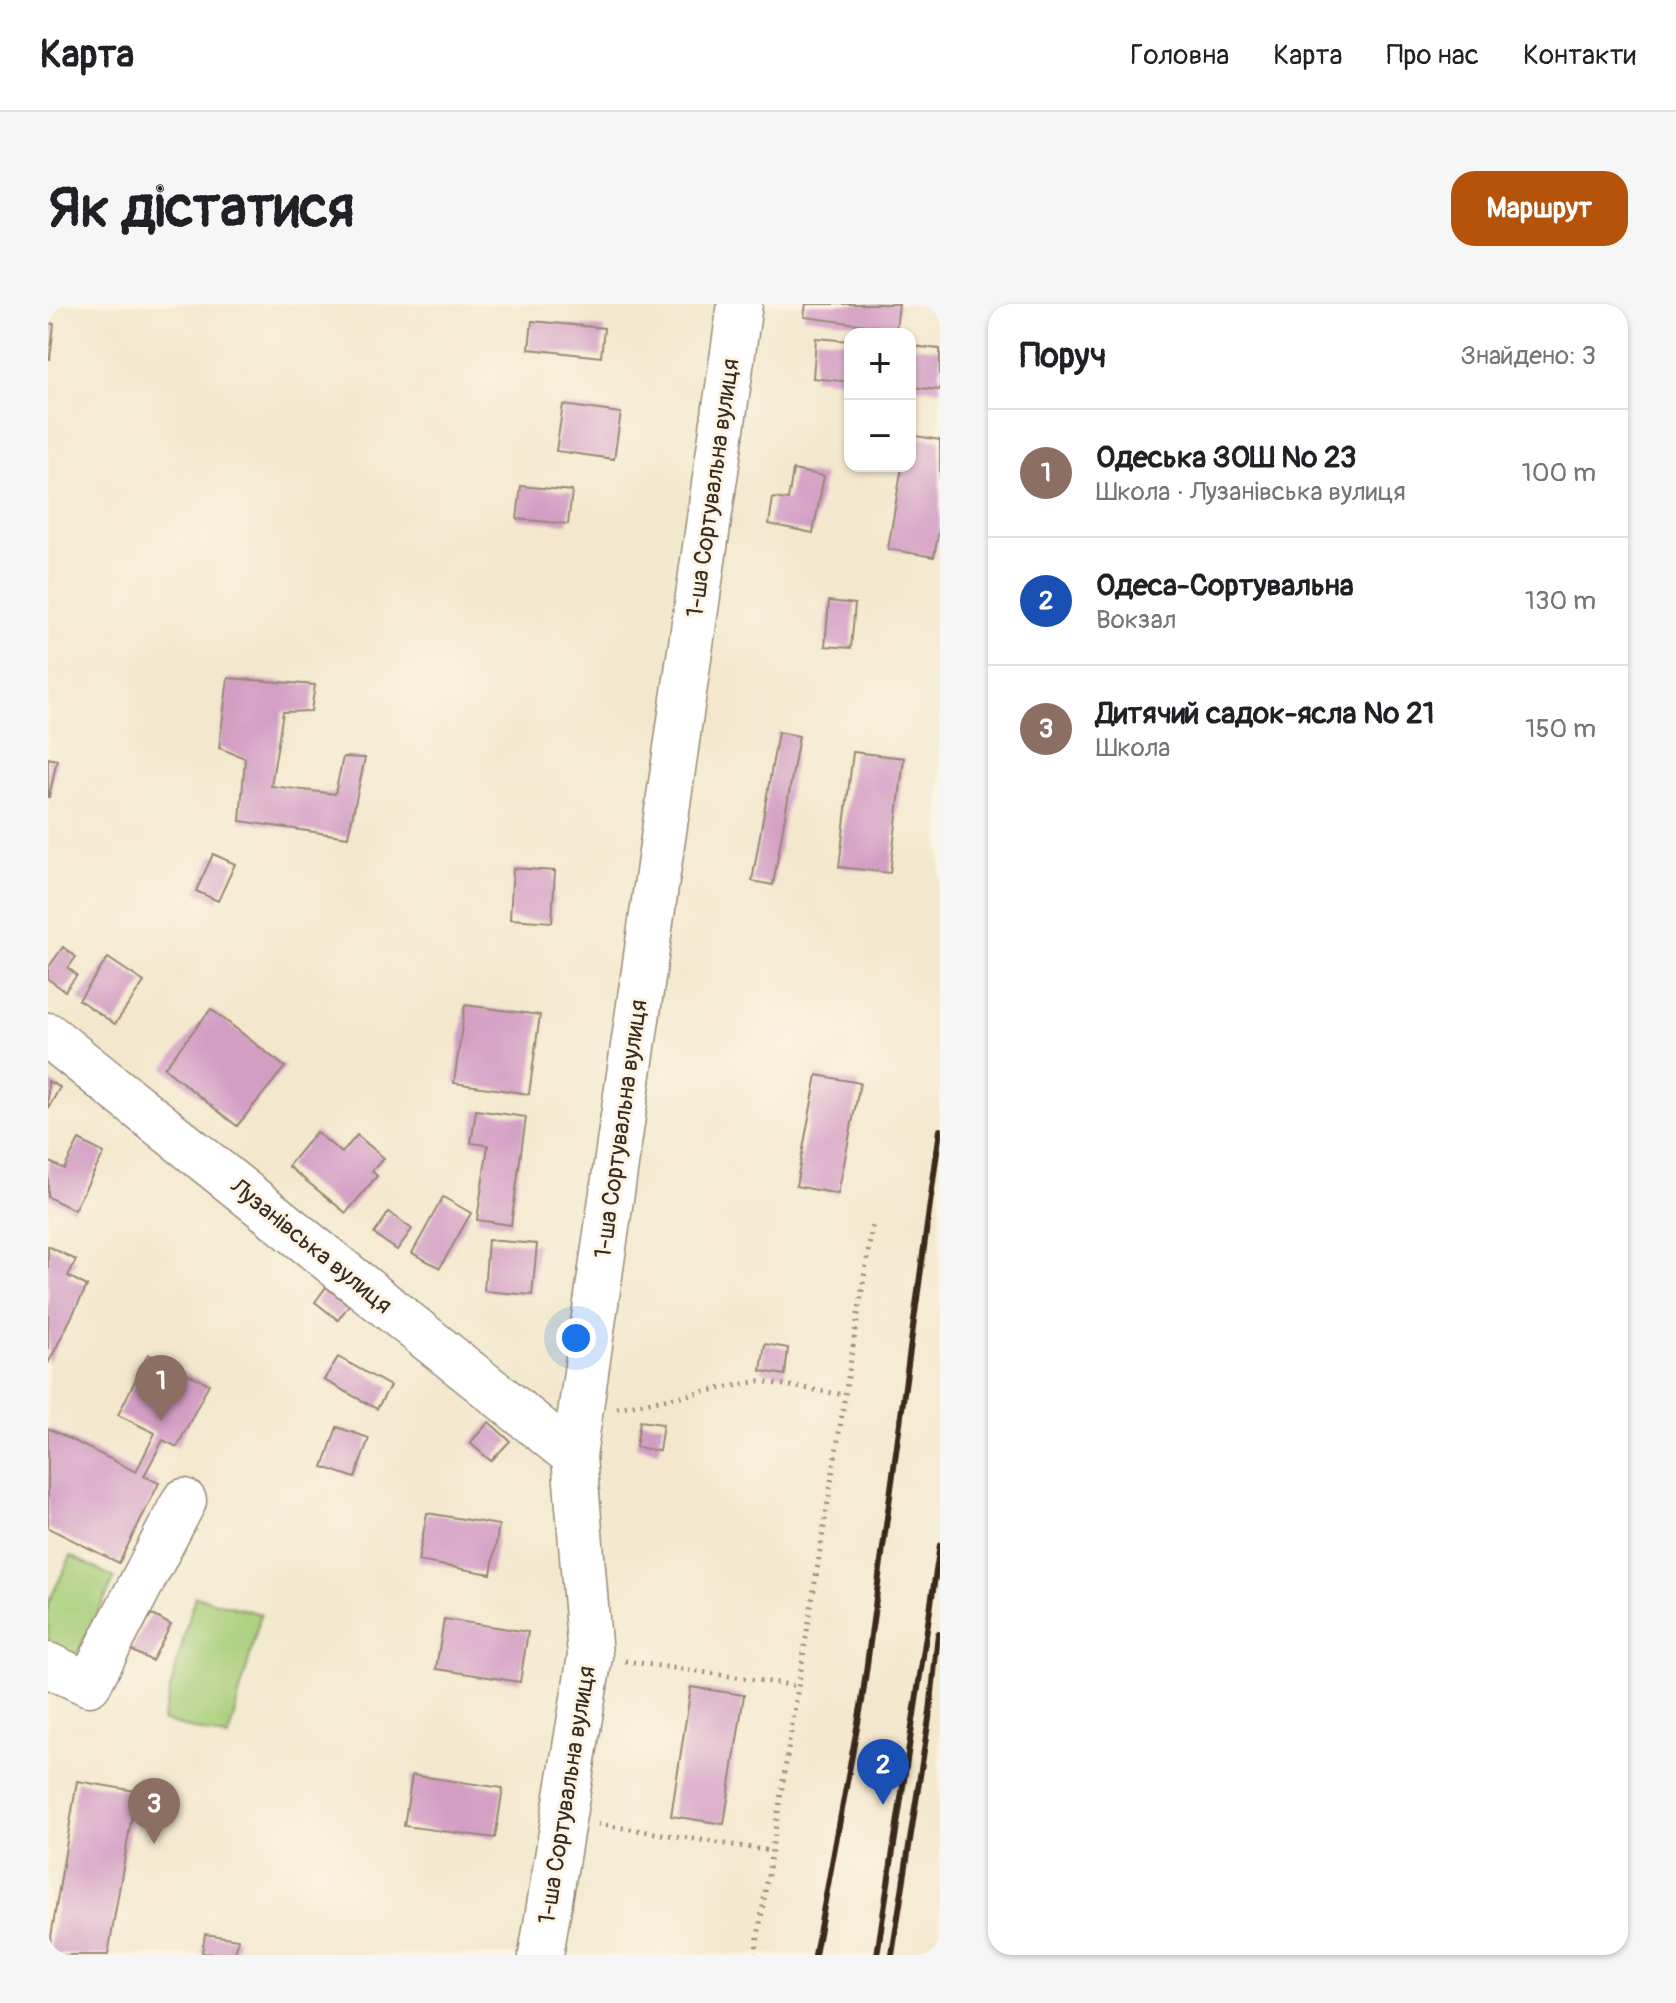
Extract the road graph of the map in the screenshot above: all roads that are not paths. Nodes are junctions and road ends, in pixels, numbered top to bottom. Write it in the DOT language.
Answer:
graph roads {
  1 [pos="740,304"];
  2 [pos="48,1035"];
  3 [pos="577,1435"];
  4 [pos="184,1501"];
  5 [pos="48,1665"];
  6 [pos="541,1955"];
  1 -- 3 [label="street, 1-ша Сортувальна вулиця"];
  2 -- 3 [label="street, Лузанівська вулиця"];
  3 -- 6 [label="street, 1-ша Сортувальна вулиця"];
  4 -- 5 [label="street"];
}
